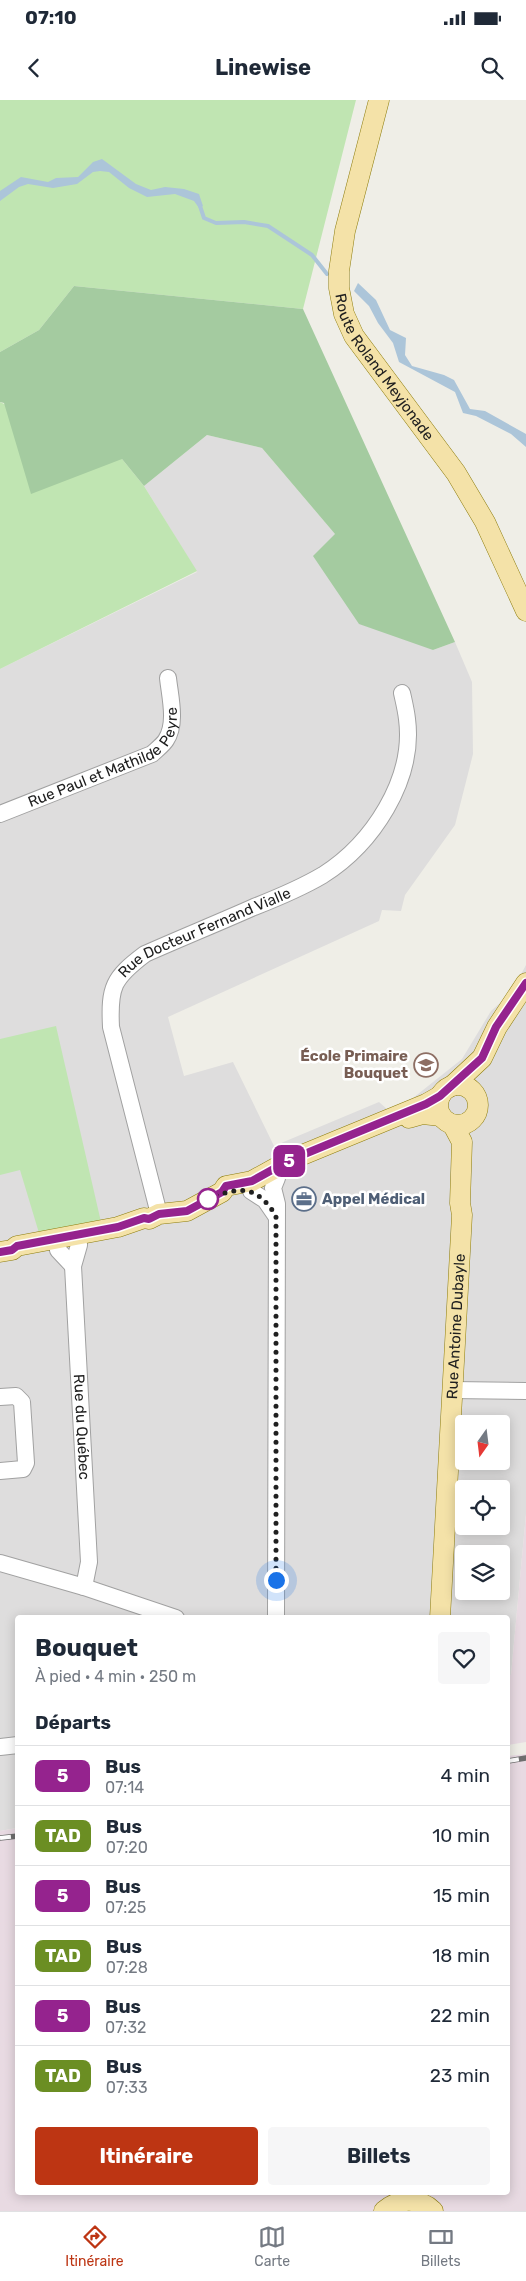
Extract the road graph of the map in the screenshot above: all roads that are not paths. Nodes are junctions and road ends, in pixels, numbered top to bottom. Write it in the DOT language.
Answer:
graph roads {
  1 [pos="379,100"];
  2 [pos="526,611"];
  3 [pos="168,678"];
  4 [pos="402,693"];
  5 [pos="0,814"];
  6 [pos="526,984"];
  7 [pos="520,998"];
  8 [pos="480,1066"];
  9 [pos="446,1106"];
  10 [pos="476,1107"];
  11 [pos="319,1154"];
  12 [pos="277,1178"];
  13 [pos="251,1191"];
  14 [pos="222,1192"];
  15 [pos="462,1215"];
  16 [pos="276,1216"];
  17 [pos="154,1217"];
  18 [pos="78,1240"];
  19 [pos="57,1244"];
  20 [pos="6,1251"];
  21 [pos="73,1266"];
  22 [pos="452,1390"];
  23 [pos="526,1391"];
  24 [pos="0,1397"];
  25 [pos="0,1471"];
  26 [pos="0,1563"];
  27 [pos="84,1587"];
  28 [pos="167,1615"];
  29 [pos="276,1615"];
  30 [pos="440,1615"];
  31 [pos="15,1744"];
  32 [pos="0,1747"];
  33 [pos="394,2202"];
  34 [pos="429,2204"];
  1 -- 2 [label="main road, Route Roland Meyjonade"];
  3 -- 5 [label="street, Rue Paul et Mathilde Peyre"];
  4 -- 17 [label="street, Rue Docteur Fernand Vialle"];
  6 -- 7 [label="main road, Rue Antoine Dubayle"];
  7 -- 8 [label="main road, Rue Antoine Dubayle"];
  8 -- 9 [label="main road, Rue Antoine Dubayle"];
  8 -- 10 [label="main road, Rue Antoine Dubayle"];
  9 -- 10 [label="main road"];
  9 -- 10 [label="main road"];
  9 -- 11 [label="main road"];
  9 -- 15 [label="main road, Rue Antoine Dubayle"];
  10 -- 15 [label="main road, Rue Antoine Dubayle"];
  11 -- 12 [label="main road"];
  11 -- 14 [label="main road"];
  12 -- 13 [label="main road"];
  12 -- 16 [label="street"];
  13 -- 14 [label="main road"];
  13 -- 16 [label="street"];
  14 -- 17 [label="main road"];
  15 -- 22 [label="main road, Rue Antoine Dubayle"];
  16 -- 29 [label="street"];
  17 -- 18 [label="main road"];
  18 -- 19 [label="main road"];
  18 -- 21 [label="street, Rue du Québec"];
  19 -- 20 [label="main road"];
  19 -- 21 [label="street"];
  21 -- 27 [label="street, Rue du Québec"];
  22 -- 23 [label="street"];
  22 -- 30 [label="main road, Rue Antoine Dubayle"];
  24 -- 25 [label="street"];
  26 -- 27 [label="street"];
  27 -- 28 [label="street"];
  31 -- 32 [label="street"];
  33 -- 34 [label="main road"];
}
